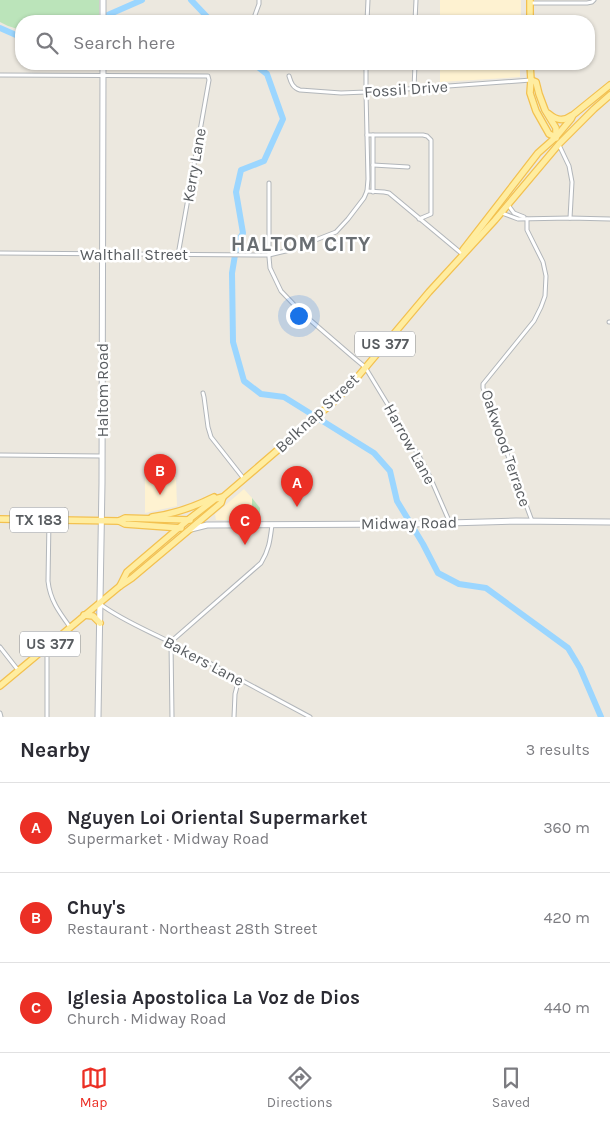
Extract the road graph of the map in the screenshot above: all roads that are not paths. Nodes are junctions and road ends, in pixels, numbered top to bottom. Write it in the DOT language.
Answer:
graph roads {
  1 [pos="103,0"];
  2 [pos="259,0"];
  3 [pos="368,0"];
  4 [pos="416,0"];
  5 [pos="594,0"];
  6 [pos="530,1"];
  7 [pos="103,15"];
  8 [pos="255,15"];
  9 [pos="367,15"];
  10 [pos="416,15"];
  11 [pos="530,15"];
  12 [pos="103,70"];
  13 [pos="366,70"];
  14 [pos="415,70"];
  15 [pos="530,70"];
  16 [pos="0,75"];
  17 [pos="103,75"];
  18 [pos="289,76"];
  19 [pos="531,80"];
  20 [pos="610,85"];
  21 [pos="414,89"];
  22 [pos="366,92"];
  23 [pos="610,95"];
  24 [pos="547,113"];
  25 [pos="573,115"];
  26 [pos="370,135"];
  27 [pos="556,137"];
  28 [pos="559,144"];
  29 [pos="373,165"];
  30 [pos="408,167"];
  31 [pos="269,183"];
  32 [pos="372,190"];
  33 [pos="367,192"];
  34 [pos="508,205"];
  35 [pos="502,212"];
  36 [pos="570,218"];
  37 [pos="419,219"];
  38 [pos="527,219"];
  39 [pos="610,219"];
  40 [pos="0,253"];
  41 [pos="461,253"];
  42 [pos="102,254"];
  43 [pos="178,255"];
  44 [pos="269,255"];
  45 [pos="443,276"];
  46 [pos="365,367"];
  47 [pos="202,393"];
  48 [pos="0,455"];
  49 [pos="102,456"];
  50 [pos="244,479"];
  51 [pos="234,488"];
  52 [pos="223,497"];
  53 [pos="0,519"];
  54 [pos="131,519"];
  55 [pos="49,520"];
  56 [pos="102,520"];
  57 [pos="188,520"];
  58 [pos="120,521"];
  59 [pos="199,521"];
  60 [pos="532,521"];
  61 [pos="610,522"];
  62 [pos="450,523"];
  63 [pos="158,524"];
  64 [pos="207,525"];
  65 [pos="272,525"];
  66 [pos="179,528"];
  67 [pos="190,529"];
  68 [pos="170,536"];
  69 [pos="120,586"];
  70 [pos="100,603"];
  71 [pos="84,616"];
  72 [pos="100,623"];
  73 [pos="70,627"];
  74 [pos="171,643"];
  75 [pos="0,647"];
  76 [pos="47,647"];
  77 [pos="18,671"];
  78 [pos="239,679"];
  79 [pos="0,686"];
  80 [pos="0,713"];
  81 [pos="1,717"];
  82 [pos="46,717"];
  83 [pos="98,717"];
  84 [pos="172,717"];
  85 [pos="234,717"];
  86 [pos="310,717"];
  1 -- 7 [label="main road"];
  2 -- 8 [label="street"];
  3 -- 9 [label="street"];
  4 -- 10 [label="street"];
  5 -- 6 [label="street"];
  6 -- 11 [label="main road"];
  12 -- 17 [label="main road, Haltom Road"];
  13 -- 22 [label="street"];
  14 -- 21 [label="street"];
  15 -- 19 [label="main road"];
  16 -- 17 [label="street"];
  17 -- 42 [label="main road, Haltom Road"];
  17 -- 43 [label="street, Kerry Lane"];
  18 -- 22 [label="street, Fossil Drive"];
  19 -- 21 [label="street, Fossil Drive"];
  19 -- 24 [label="main road"];
  19 -- 27 [label="main road"];
  20 -- 25 [label="main road, Belknap Street"];
  21 -- 22 [label="street, Fossil Drive"];
  22 -- 26 [label="street"];
  23 -- 28 [label="main road, Belknap Street"];
  24 -- 25 [label="main road"];
  24 -- 27 [label="main road"];
  25 -- 27 [label="main road, Belknap Street"];
  26 -- 29 [label="street"];
  26 -- 33 [label="street"];
  26 -- 37 [label="street"];
  27 -- 28 [label="main road"];
  27 -- 41 [label="main road, Belknap Street / US 377"];
  28 -- 34 [label="main road, Belknap Street / US 377"];
  28 -- 36 [label="street"];
  29 -- 30 [label="street"];
  29 -- 32 [label="street"];
  31 -- 44 [label="street, Harrow Lane"];
  32 -- 33 [label="street"];
  32 -- 37 [label="street"];
  33 -- 44 [label="street, Walthall Street"];
  34 -- 35 [label="main road, Belknap Street / US 377"];
  34 -- 38 [label="street"];
  35 -- 38 [label="street"];
  35 -- 45 [label="main road, Belknap Street / US 377"];
  36 -- 38 [label="street"];
  36 -- 39 [label="street"];
  37 -- 41 [label="street"];
  38 -- 60 [label="street, Oakwood Terrace"];
  40 -- 42 [label="street, Walthall Street"];
  41 -- 45 [label="main road, Belknap Street / US 377"];
  42 -- 43 [label="street, Walthall Street"];
  42 -- 49 [label="main road, Haltom Road"];
  43 -- 44 [label="street, Walthall Street"];
  44 -- 46 [label="street, Harrow Lane"];
  45 -- 46 [label="main road, Belknap Street / US 377"];
  46 -- 50 [label="main road, Belknap Street / US 377"];
  46 -- 62 [label="street, Harrow Lane"];
  47 -- 50 [label="street"];
  48 -- 49 [label="street"];
  49 -- 56 [label="main road, Haltom Road"];
  50 -- 51 [label="main road, Belknap Street / US 377"];
  51 -- 52 [label="main road, Belknap Street / US 377"];
  51 -- 54 [label="main road"];
  52 -- 57 [label="main road, Belknap Street / US 377"];
  52 -- 59 [label="main road, Belknap Street / US 377"];
  53 -- 55 [label="main road, TX 183"];
  54 -- 58 [label="main road, TX 183"];
  54 -- 63 [label="main road, TX 183"];
  55 -- 56 [label="main road, TX 183"];
  55 -- 73 [label="street"];
  56 -- 58 [label="main road, TX 183"];
  56 -- 70 [label="main road, Haltom Road"];
  57 -- 59 [label="main road, TX 183"];
  57 -- 63 [label="main road, TX 183"];
  57 -- 66 [label="main road, Belknap Street / US 377"];
  58 -- 63 [label="main road, TX 183"];
  59 -- 64 [label="main road, Midway Road / TX 183"];
  59 -- 67 [label="main road, Belknap Street / US 377"];
  60 -- 61 [label="main road, Midway Road"];
  60 -- 62 [label="main road, Midway Road"];
  62 -- 65 [label="main road, Midway Road"];
  63 -- 66 [label="main road, TX 183"];
  63 -- 68 [label="main road"];
  64 -- 65 [label="main road, Midway Road"];
  64 -- 67 [label="main road, Midway Road / TX 183"];
  65 -- 74 [label="street"];
  66 -- 67 [label="main road, TX 183"];
  66 -- 68 [label="main road, Belknap Street / US 377"];
  67 -- 69 [label="main road, Belknap Street / US 377"];
  68 -- 69 [label="main road, Belknap Street / US 377"];
  69 -- 70 [label="main road, US 377"];
  70 -- 71 [label="main road, US 377"];
  70 -- 72 [label="main road, Haltom Road"];
  70 -- 74 [label="street, Bakers Lane"];
  71 -- 72 [label="main road"];
  71 -- 73 [label="main road, US 377"];
  72 -- 83 [label="main road, Haltom Road"];
  73 -- 76 [label="main road, US 377"];
  74 -- 78 [label="street, Bakers Lane"];
  74 -- 84 [label="street"];
  75 -- 77 [label="street"];
  76 -- 77 [label="main road, US 377"];
  76 -- 82 [label="street"];
  77 -- 79 [label="main road, US 377"];
  78 -- 85 [label="street"];
  78 -- 86 [label="street, Bakers Lane"];
  80 -- 81 [label="street"];
}
